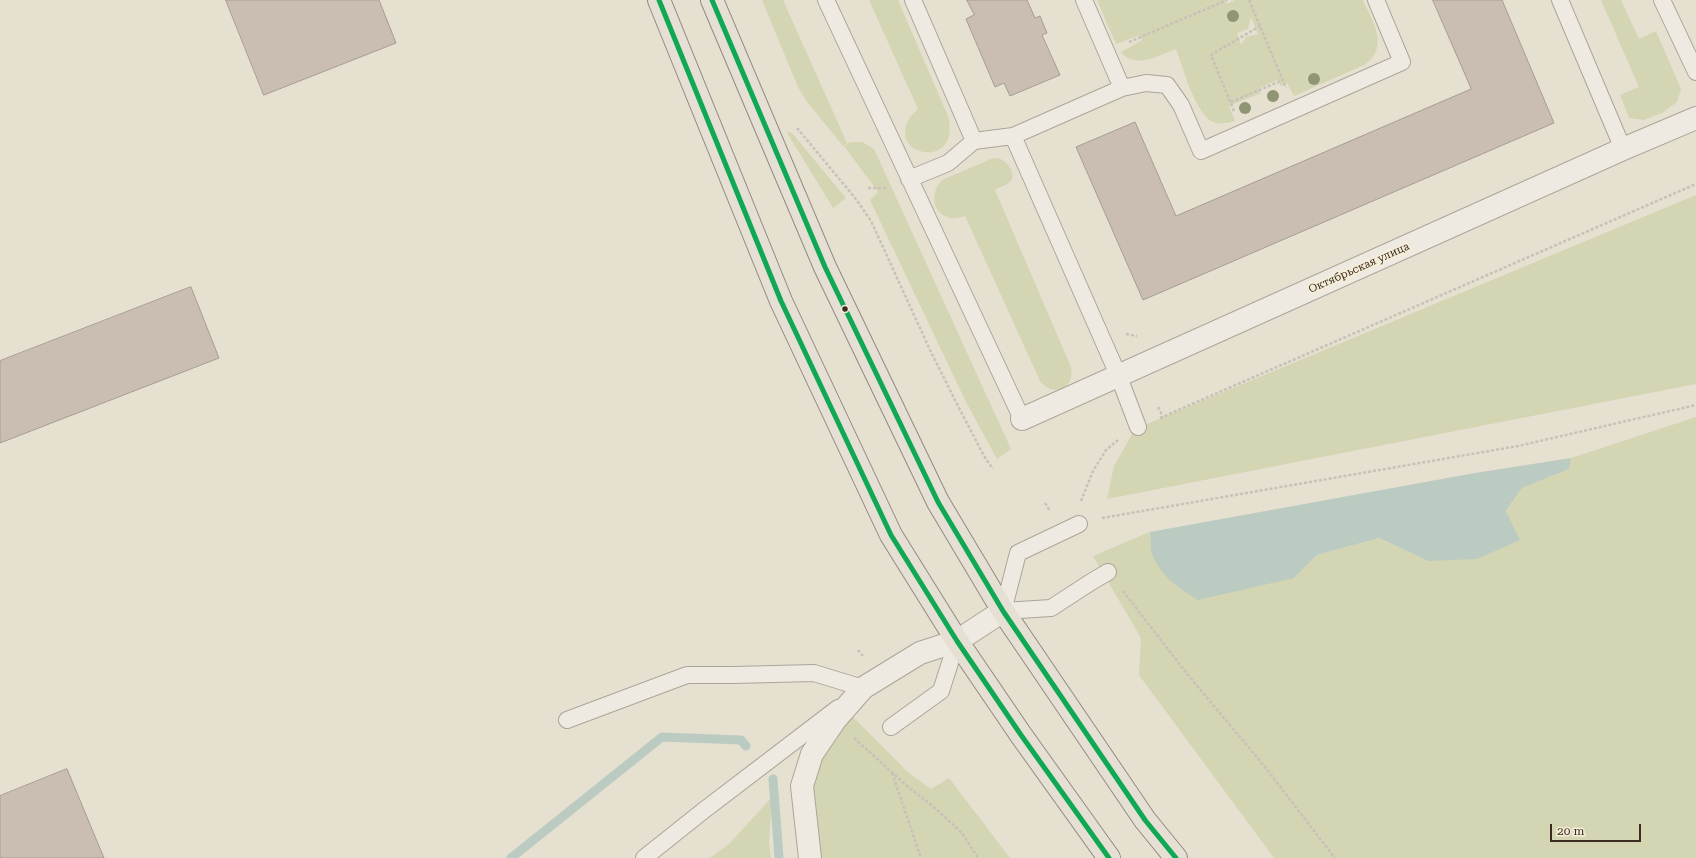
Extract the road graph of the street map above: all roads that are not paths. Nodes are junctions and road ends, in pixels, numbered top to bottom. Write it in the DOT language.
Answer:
graph roads {
  1 [pos="659,0"];
  2 [pos="712,0"];
  3 [pos="826,0"];
  4 [pos="913,0"];
  5 [pos="1084,0"];
  6 [pos="1376,0"];
  7 [pos="1560,0"];
  8 [pos="1662,0"];
  9 [pos="1696,72"];
  10 [pos="1122,88"];
  11 [pos="1696,118"];
  12 [pos="1013,136"];
  13 [pos="974,141"];
  14 [pos="1623,149"];
  15 [pos="909,179"];
  16 [pos="1119,377"];
  17 [pos="1022,419"];
  18 [pos="1138,428"];
  19 [pos="1079,524"];
  20 [pos="1108,572"];
  21 [pos="1003,611"];
  22 [pos="957,641"];
  23 [pos="863,688"];
  24 [pos="567,720"];
  25 [pos="891,727"];
  26 [pos="644,858"];
  27 [pos="810,858"];
  28 [pos="1109,858"];
  29 [pos="1176,858"];
  1 -- 22 [label="main road"];
  2 -- 21 [label="main road"];
  3 -- 15 [label="lane"];
  4 -- 13 [label="lane"];
  5 -- 10 [label="lane"];
  6 -- 10 [label="lane"];
  7 -- 14 [label="lane"];
  8 -- 9 [label="lane"];
  10 -- 12 [label="lane"];
  11 -- 14 [label="street, Октябрьская улица"];
  12 -- 13 [label="lane"];
  12 -- 16 [label="lane"];
  13 -- 15 [label="lane"];
  14 -- 16 [label="street, Октябрьская улица"];
  15 -- 17 [label="lane"];
  16 -- 17 [label="street, Октябрьская улица"];
  16 -- 18 [label="lane"];
  19 -- 21 [label="lane"];
  20 -- 21 [label="lane"];
  21 -- 22 [label="street"];
  21 -- 29 [label="main road"];
  22 -- 23 [label="street"];
  22 -- 25 [label="lane"];
  22 -- 28 [label="main road"];
  23 -- 24 [label="lane"];
  23 -- 26 [label="lane"];
  23 -- 27 [label="street"];
}
